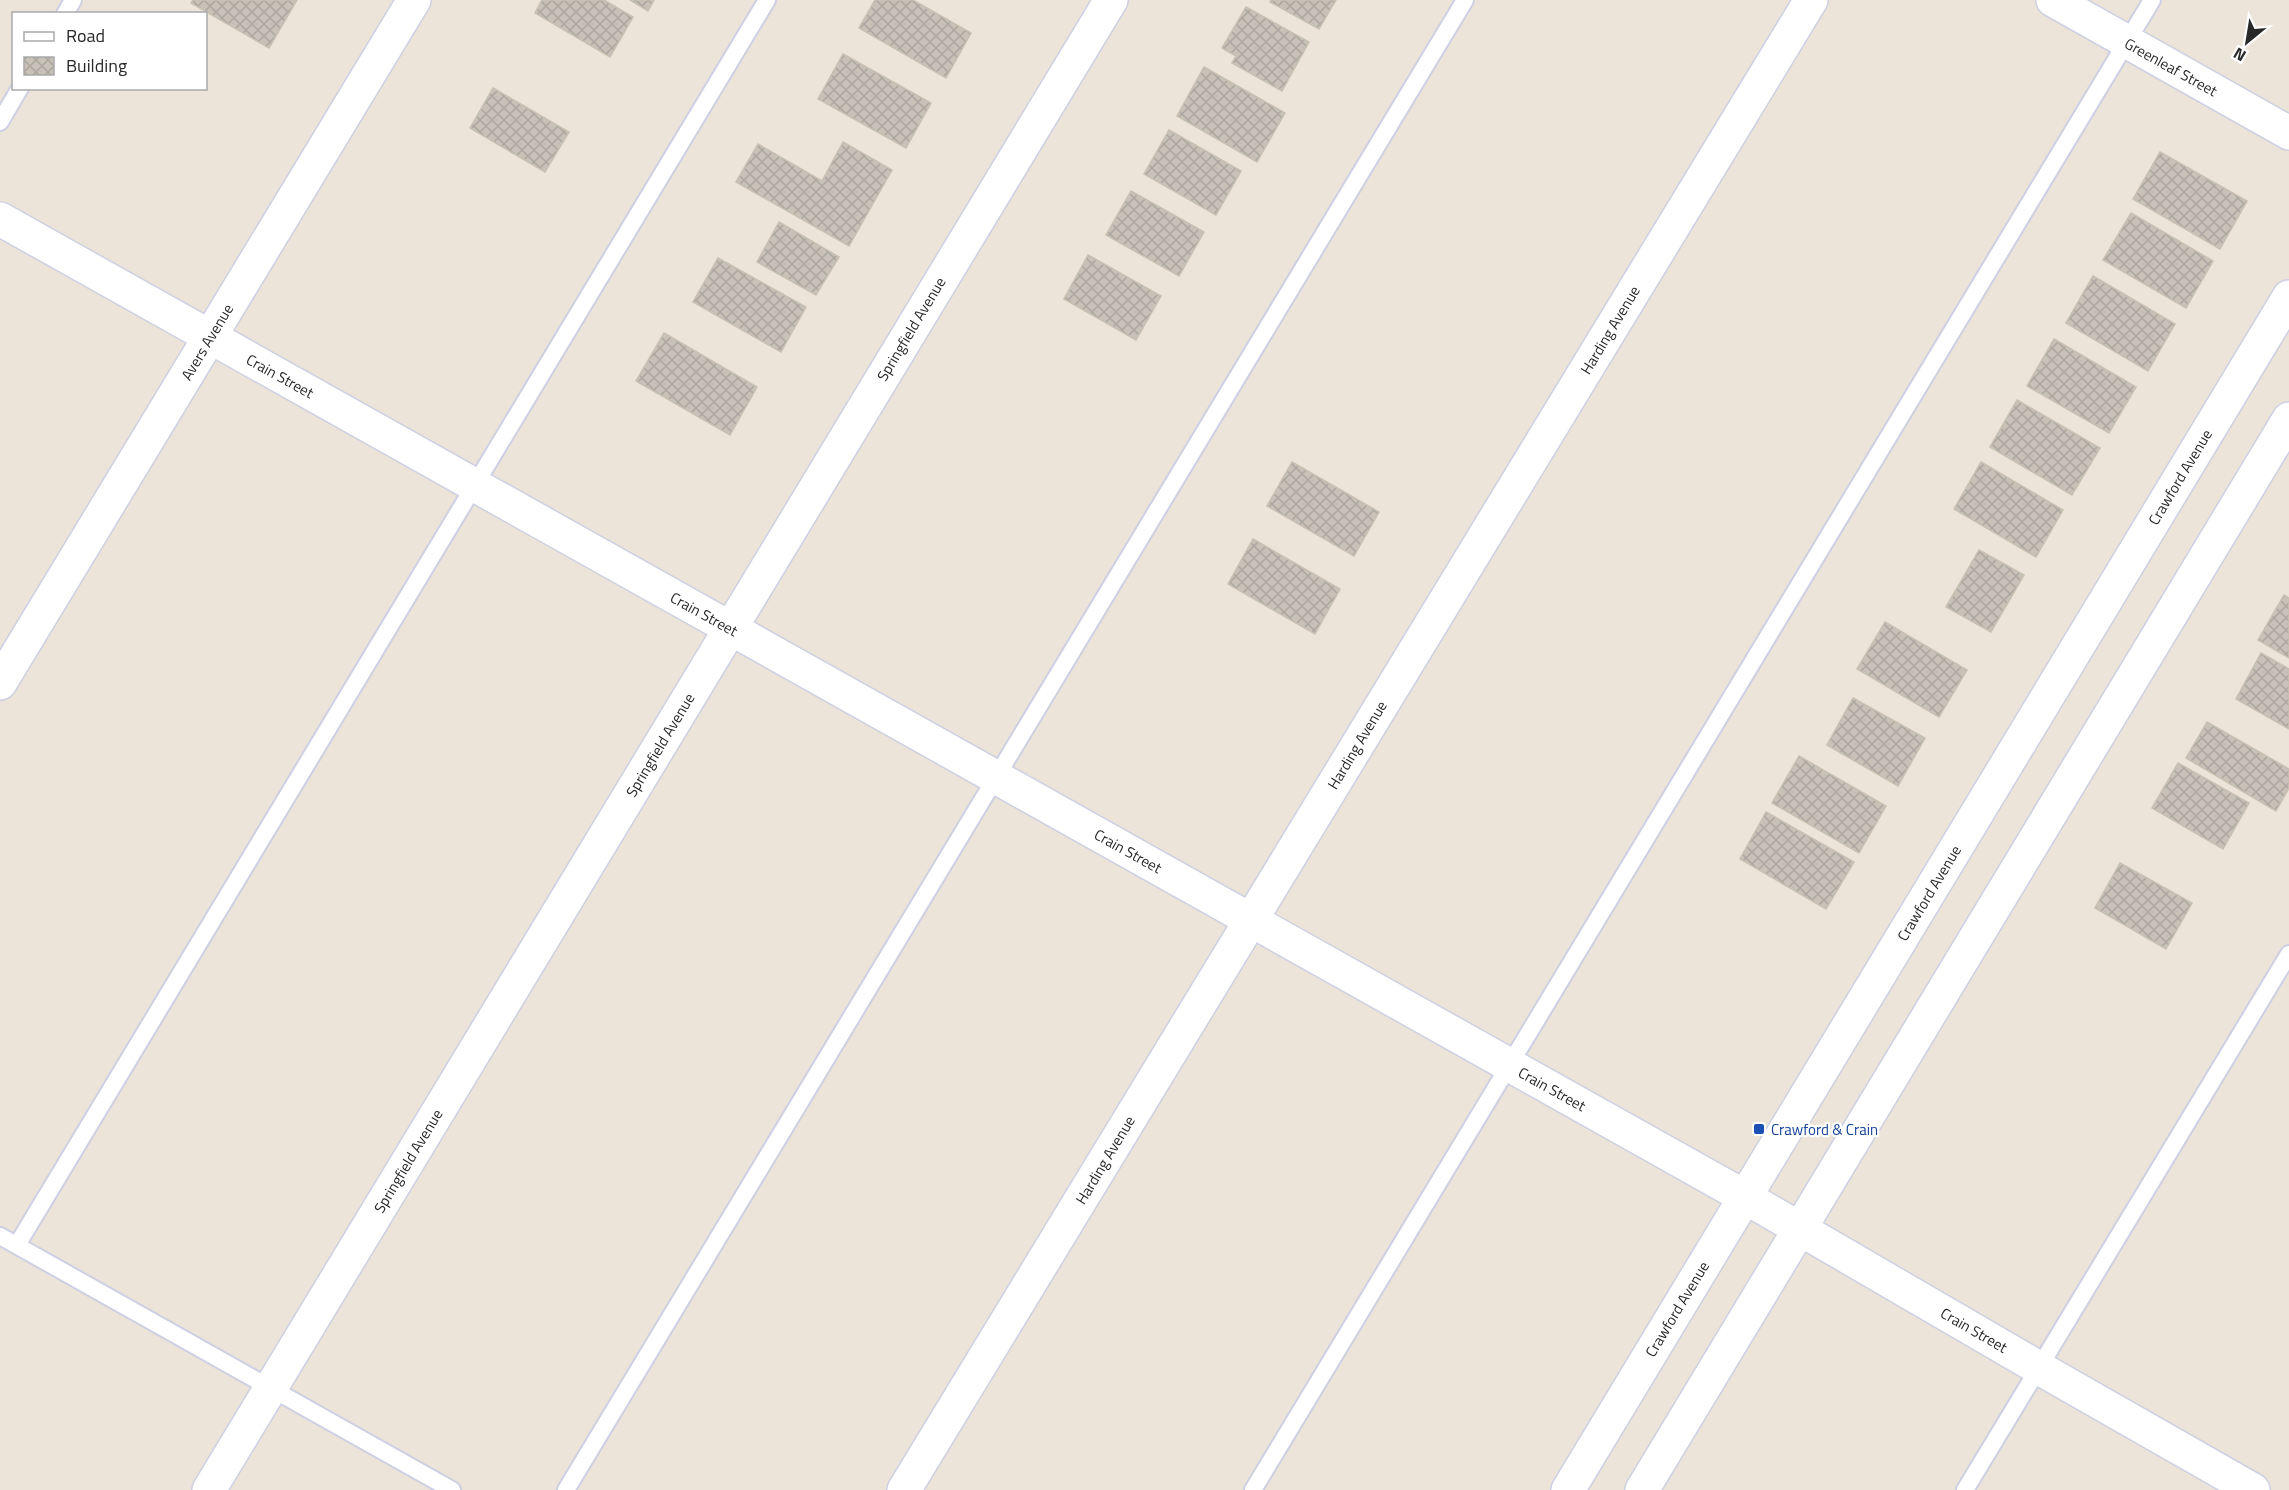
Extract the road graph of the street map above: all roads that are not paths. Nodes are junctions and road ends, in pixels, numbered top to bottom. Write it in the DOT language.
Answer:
graph roads {
  1 [pos="414,0"];
  2 [pos="767,0"];
  3 [pos="1111,0"];
  4 [pos="1465,0"];
  5 [pos="1811,0"];
  6 [pos="2053,0"];
  7 [pos="2152,0"];
  8 [pos="2127,42"];
  9 [pos="19,90"];
  10 [pos="0,122"];
  11 [pos="2289,133"];
  12 [pos="0,219"];
  13 [pos="2289,297"];
  14 [pos="210,337"];
  15 [pos="2289,419"];
  16 [pos="475,485"];
  17 [pos="730,629"];
  18 [pos="0,683"];
  19 [pos="996,777"];
  20 [pos="1251,920"];
  21 [pos="2289,954"];
  22 [pos="1509,1064"];
  23 [pos="1745,1197"];
  24 [pos="1800,1229"];
  25 [pos="0,1236"];
  26 [pos="17,1245"];
  27 [pos="2039,1368"];
  28 [pos="270,1388"];
  29 [pos="209,1490"];
  30 [pos="452,1490"];
  31 [pos="566,1490"];
  32 [pos="904,1490"];
  33 [pos="1253,1490"];
  34 [pos="1568,1490"];
  35 [pos="1642,1490"];
  36 [pos="1965,1490"];
  37 [pos="2253,1490"];
  1 -- 14 [label="street, Avers Avenue"];
  2 -- 16 [label="lane"];
  3 -- 17 [label="street, Springfield Avenue"];
  4 -- 19 [label="lane"];
  5 -- 20 [label="street, Harding Avenue"];
  6 -- 8 [label="street, Greenleaf Street"];
  7 -- 8 [label="lane"];
  8 -- 11 [label="street, Greenleaf Street"];
  8 -- 22 [label="lane"];
  9 -- 10 [label="lane"];
  12 -- 14 [label="street, Crain Street"];
  13 -- 23 [label="street, Crawford Avenue"];
  14 -- 16 [label="street, Crain Street"];
  14 -- 18 [label="street, Avers Avenue"];
  15 -- 24 [label="street"];
  16 -- 17 [label="street, Crain Street"];
  16 -- 26 [label="lane"];
  17 -- 19 [label="street, Crain Street"];
  17 -- 28 [label="street, Springfield Avenue"];
  19 -- 20 [label="street, Crain Street"];
  19 -- 31 [label="lane"];
  20 -- 22 [label="street, Crain Street"];
  20 -- 32 [label="street, Harding Avenue"];
  21 -- 27 [label="lane"];
  22 -- 23 [label="street, Crain Street"];
  22 -- 33 [label="lane"];
  23 -- 24 [label="street, Crain Street"];
  23 -- 34 [label="street, Crawford Avenue"];
  24 -- 27 [label="street, Crain Street"];
  24 -- 35 [label="street"];
  25 -- 26 [label="lane"];
  26 -- 28 [label="lane"];
  27 -- 36 [label="lane"];
  27 -- 37 [label="street, Crain Street"];
  28 -- 29 [label="street, Springfield Avenue"];
  28 -- 30 [label="lane"];
}
